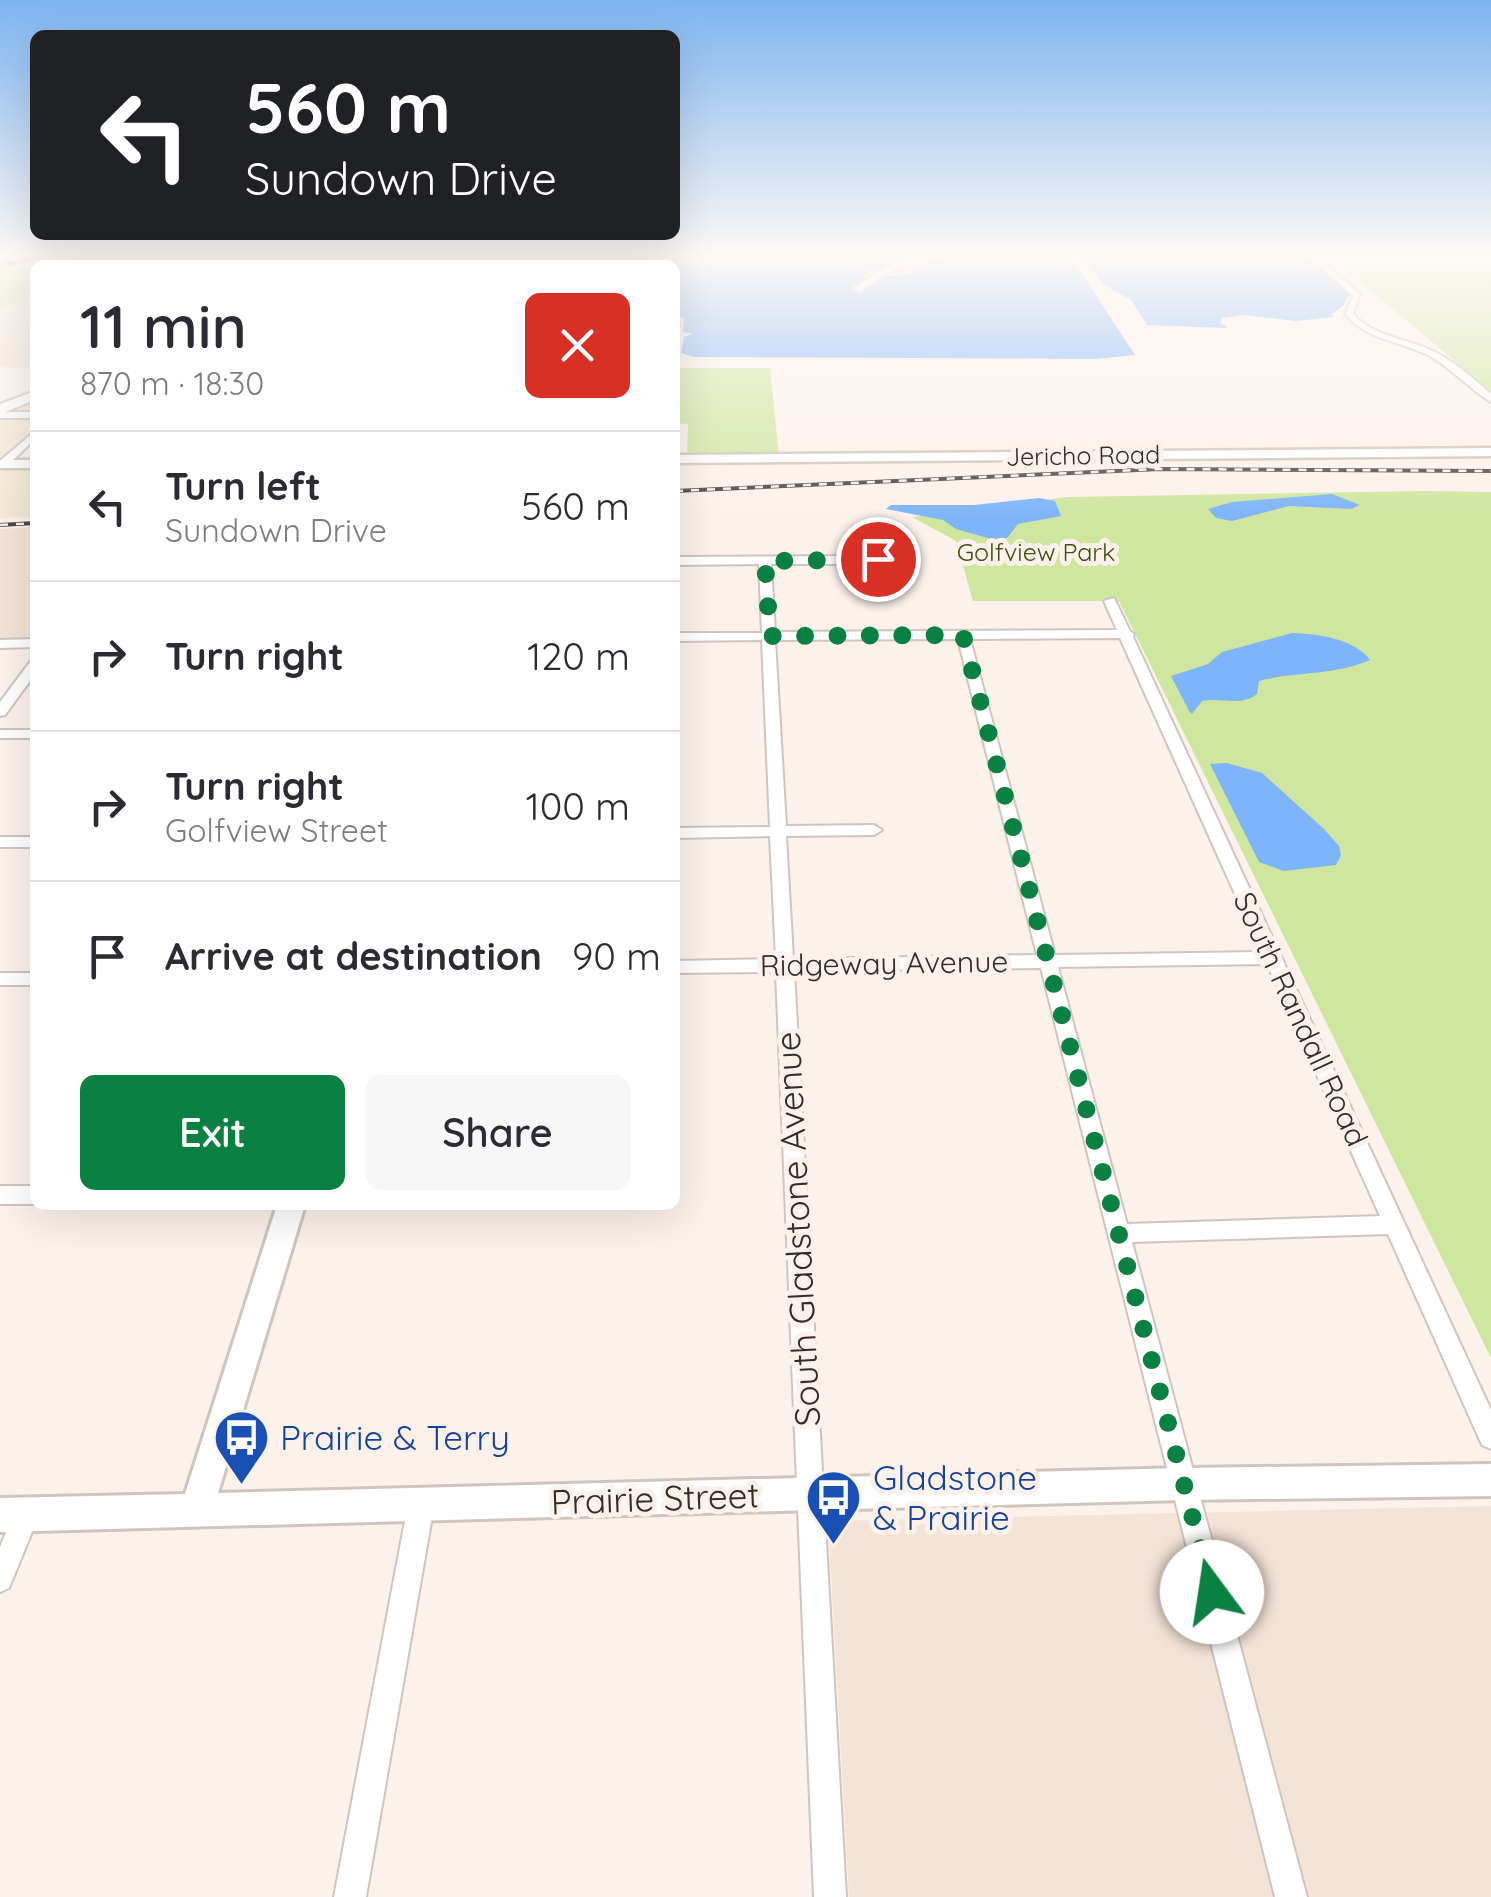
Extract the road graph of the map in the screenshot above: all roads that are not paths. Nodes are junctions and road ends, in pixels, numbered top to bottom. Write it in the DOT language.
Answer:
graph roads {
  1 [pos="1404,343"];
  2 [pos="30,397"];
  3 [pos="1491,399"];
  4 [pos="0,412"];
  5 [pos="30,415"];
  6 [pos="30,439"];
  7 [pos="1491,452"];
  8 [pos="680,459"];
  9 [pos="2,464"];
  10 [pos="30,464"];
  11 [pos="845,560"];
  12 [pos="680,561"];
  13 [pos="765,561"];
  14 [pos="1110,601"];
  15 [pos="1128,634"];
  16 [pos="963,635"];
  17 [pos="770,636"];
  18 [pos="680,637"];
  19 [pos="0,644"];
  20 [pos="30,644"];
  21 [pos="30,672"];
  22 [pos="0,712"];
  23 [pos="0,734"];
  24 [pos="30,734"];
  25 [pos="874,830"];
  26 [pos="777,832"];
  27 [pos="680,833"];
  28 [pos="0,842"];
  29 [pos="30,842"];
  30 [pos="1273,958"];
  31 [pos="1046,961"];
  32 [pos="782,964"];
  33 [pos="680,967"];
  34 [pos="30,978"];
  35 [pos="0,979"];
  36 [pos="0,1195"];
  37 [pos="30,1195"];
  38 [pos="290,1210"];
  39 [pos="1396,1226"];
  40 [pos="1118,1232"];
  41 [pos="1491,1437"];
  42 [pos="1491,1480"];
  43 [pos="1184,1484"];
  44 [pos="812,1493"];
  45 [pos="422,1505"];
  46 [pos="196,1511"];
  47 [pos="13,1515"];
  48 [pos="0,1579"];
  49 [pos="350,1897"];
  50 [pos="830,1897"];
  51 [pos="1290,1897"];
  1 -- 3 [label="street"];
  2 -- 4 [label="main road"];
  4 -- 5 [label="street"];
  6 -- 9 [label="street"];
  7 -- 8 [label="main road, Jericho Road"];
  9 -- 10 [label="main road"];
  11 -- 13 [label="street"];
  12 -- 13 [label="street"];
  13 -- 17 [label="street, South Gladstone Avenue"];
  14 -- 15 [label="street, South Randall Road"];
  15 -- 16 [label="street"];
  15 -- 30 [label="street, South Randall Road"];
  16 -- 17 [label="street"];
  16 -- 31 [label="street"];
  17 -- 18 [label="street"];
  17 -- 26 [label="street, South Gladstone Avenue"];
  19 -- 20 [label="street"];
  21 -- 22 [label="street"];
  23 -- 24 [label="street"];
  25 -- 26 [label="street"];
  26 -- 27 [label="street"];
  26 -- 32 [label="street, South Gladstone Avenue"];
  28 -- 29 [label="street"];
  30 -- 31 [label="street, Ridgeway Avenue"];
  30 -- 39 [label="street, South Randall Road"];
  31 -- 32 [label="street, Ridgeway Avenue"];
  31 -- 40 [label="street"];
  32 -- 33 [label="street, Ridgeway Avenue"];
  32 -- 44 [label="street, South Gladstone Avenue"];
  34 -- 35 [label="street"];
  36 -- 37 [label="street"];
  38 -- 46 [label="street"];
  39 -- 40 [label="street"];
  39 -- 41 [label="street, South Randall Road"];
  40 -- 43 [label="street"];
  42 -- 43 [label="street, Prairie Street"];
  43 -- 44 [label="street, Prairie Street"];
  43 -- 51 [label="street"];
  44 -- 45 [label="street, Prairie Street"];
  44 -- 50 [label="street, South Gladstone Avenue"];
  45 -- 46 [label="street, Prairie Street"];
  45 -- 49 [label="street"];
  46 -- 47 [label="street, Prairie Street"];
  47 -- 48 [label="street"];
}
